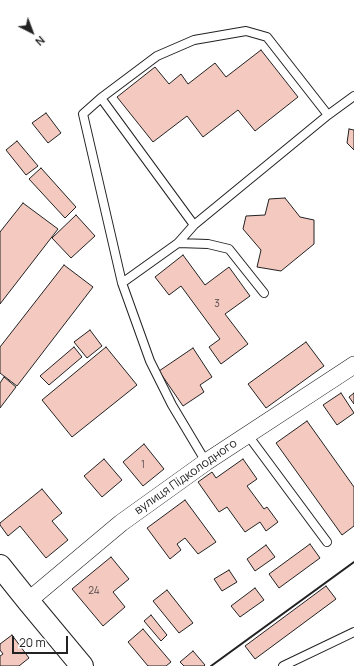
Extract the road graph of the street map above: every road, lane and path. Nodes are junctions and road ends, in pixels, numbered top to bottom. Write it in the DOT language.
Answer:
graph roads {
  1 [pos="354,96"];
  2 [pos="101,98"];
  3 [pos="328,115"];
  4 [pos="194,225"];
  5 [pos="178,243"];
  6 [pos="122,283"];
  7 [pos="264,293"];
  8 [pos="354,365"];
  9 [pos="248,434"];
  10 [pos="206,462"];
  11 [pos="327,542"];
  12 [pos="0,566"];
  13 [pos="28,601"];
  14 [pos="354,632"];
  15 [pos="82,666"];
  16 [pos="282,666"];
  1 -- 3 [label="lane"];
  2 -- 3 [label="lane"];
  2 -- 4 [label="lane"];
  2 -- 6 [label="lane"];
  3 -- 4 [label="lane"];
  4 -- 5 [label="lane"];
  5 -- 6 [label="lane"];
  5 -- 7 [label="lane"];
  6 -- 10 [label="lane"];
  8 -- 9 [label="street, вулиця Підколодного"];
  9 -- 10 [label="street, вулиця Підколодного"];
  9 -- 11 [label="lane"];
  10 -- 13 [label="street, вулиця Підколодного"];
  12 -- 13 [label="street"];
  13 -- 15 [label="street"];
  14 -- 16 [label="lane"];
}
